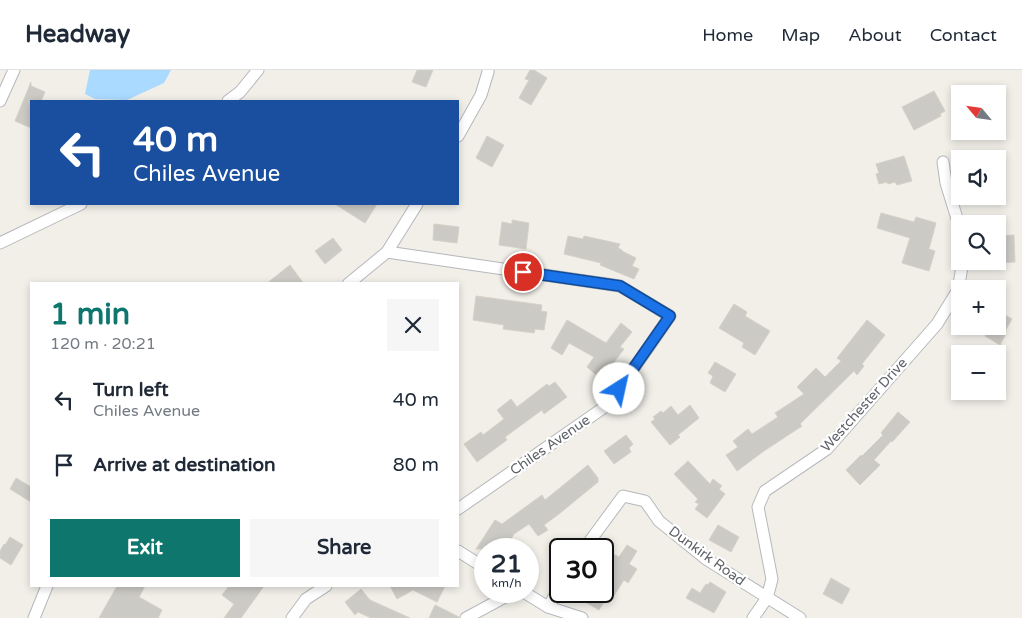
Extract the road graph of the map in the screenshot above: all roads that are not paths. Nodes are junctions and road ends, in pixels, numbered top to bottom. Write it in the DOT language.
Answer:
graph roads {
  1 [pos="14,70"];
  2 [pos="258,70"];
  3 [pos="488,70"];
  4 [pos="229,100"];
  5 [pos="0,101"];
  6 [pos="459,134"];
  7 [pos="943,162"];
  8 [pos="79,205"];
  9 [pos="416,205"];
  10 [pos="956,215"];
  11 [pos="0,243"];
  12 [pos="387,252"];
  13 [pos="961,270"];
  14 [pos="350,282"];
  15 [pos="459,508"];
  16 [pos="592,538"];
  17 [pos="459,552"];
  18 [pos="474,561"];
  19 [pos="47,587"];
  20 [pos="324,587"];
  21 [pos="767,598"];
  22 [pos="539,601"];
  23 [pos="494,603"];
  24 [pos="550,603"];
  25 [pos="548,607"];
  26 [pos="34,618"];
  27 [pos="292,618"];
  28 [pos="466,618"];
  29 [pos="582,618"];
  30 [pos="753,618"];
  31 [pos="800,618"];
  1 -- 5 [label="street"];
  2 -- 4 [label="street"];
  3 -- 6 [label="street"];
  7 -- 10 [label="street"];
  8 -- 11 [label="street"];
  9 -- 12 [label="street"];
  12 -- 14 [label="street"];
  12 -- 15 [label="street, Chiles Avenue"];
  13 -- 21 [label="street, Westchester Drive"];
  16 -- 21 [label="street, Dunkirk Road"];
  17 -- 18 [label="street"];
  19 -- 26 [label="street"];
  20 -- 27 [label="street"];
  21 -- 30 [label="street, Westchester Drive"];
  21 -- 31 [label="street, Dunkirk Road"];
  22 -- 25 [label="street"];
  23 -- 28 [label="street"];
  24 -- 25 [label="street"];
  25 -- 29 [label="street"];
}
